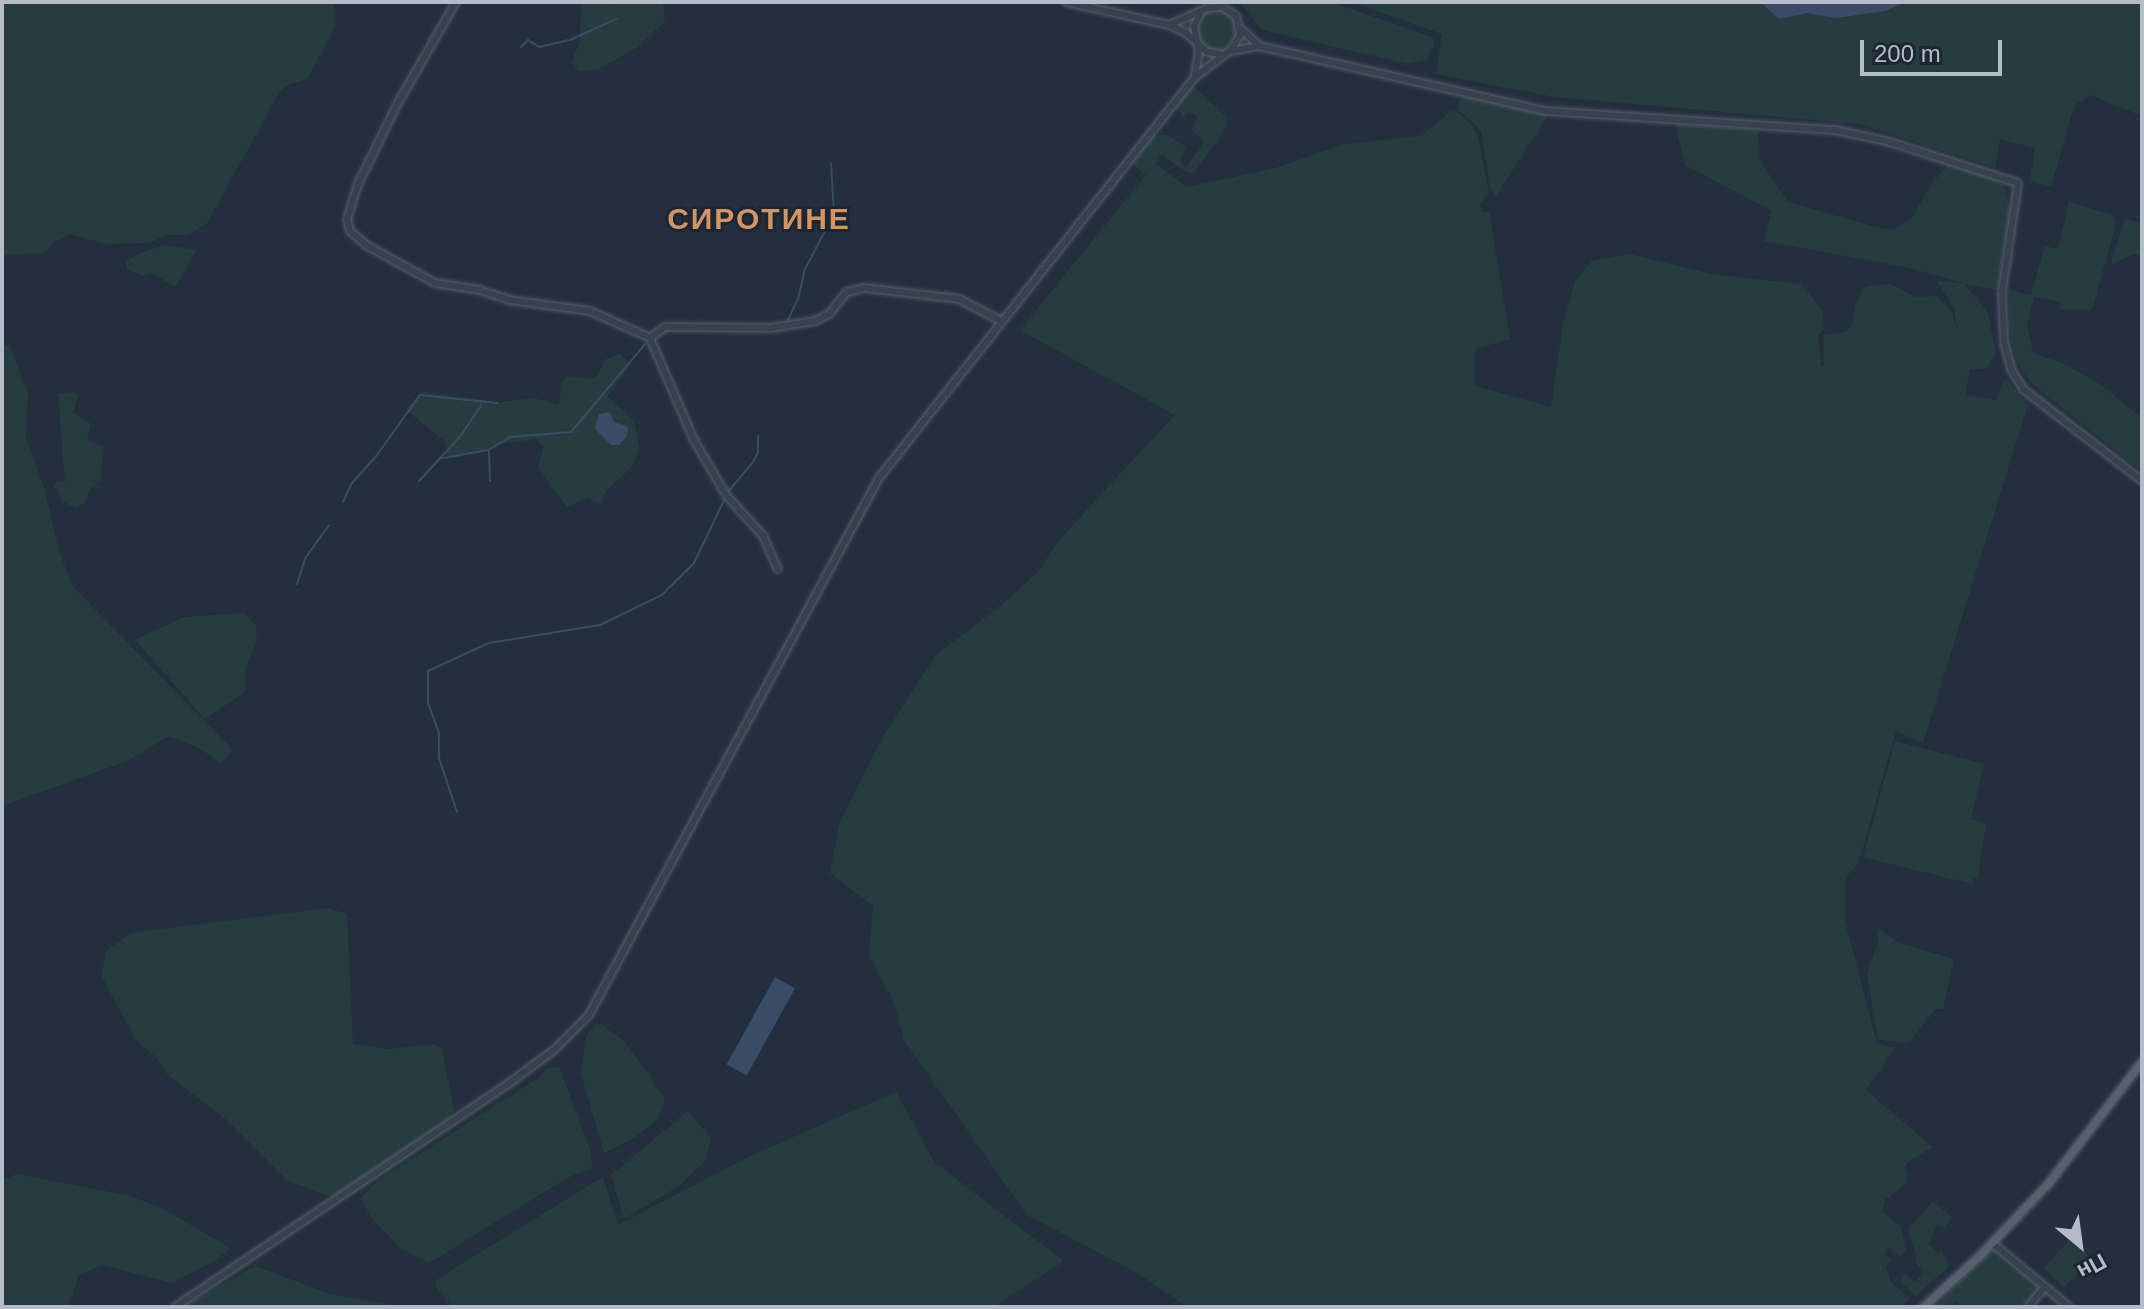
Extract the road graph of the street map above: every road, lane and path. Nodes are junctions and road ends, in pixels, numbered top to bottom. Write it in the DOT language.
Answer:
graph roads {
  1 [pos="456,2"];
  2 [pos="1066,2"];
  3 [pos="1202,12"];
  4 [pos="1189,16"];
  5 [pos="1169,25"];
  6 [pos="1240,28"];
  7 [pos="1193,32"];
  8 [pos="1196,41"];
  9 [pos="1259,46"];
  10 [pos="1227,52"];
  11 [pos="1195,77"];
  12 [pos="1001,321"];
  13 [pos="650,338"];
  14 [pos="2142,481"];
  15 [pos="778,569"];
  16 [pos="2142,1061"];
  17 [pos="1992,1243"];
  18 [pos="2045,1287"];
  19 [pos="175,1307"];
  20 [pos="1924,1307"];
  21 [pos="2028,1307"];
  22 [pos="2069,1307"];
  1 -- 13 [label="street"];
  2 -- 5 [label="street"];
  3 -- 4 [label="street"];
  3 -- 6 [label="street"];
  3 -- 7 [label="street"];
  4 -- 5 [label="street"];
  4 -- 7 [label="street"];
  5 -- 8 [label="street"];
  6 -- 9 [label="street"];
  6 -- 10 [label="street"];
  7 -- 8 [label="street"];
  8 -- 10 [label="street"];
  8 -- 11 [label="street"];
  9 -- 10 [label="street"];
  9 -- 14 [label="street"];
  10 -- 11 [label="street"];
  11 -- 12 [label="street"];
  12 -- 13 [label="street"];
  12 -- 19 [label="street"];
  13 -- 15 [label="street"];
  16 -- 17 [label="main road"];
  17 -- 18 [label="street"];
  17 -- 20 [label="main road"];
  18 -- 21 [label="street"];
  18 -- 22 [label="street"];
}
